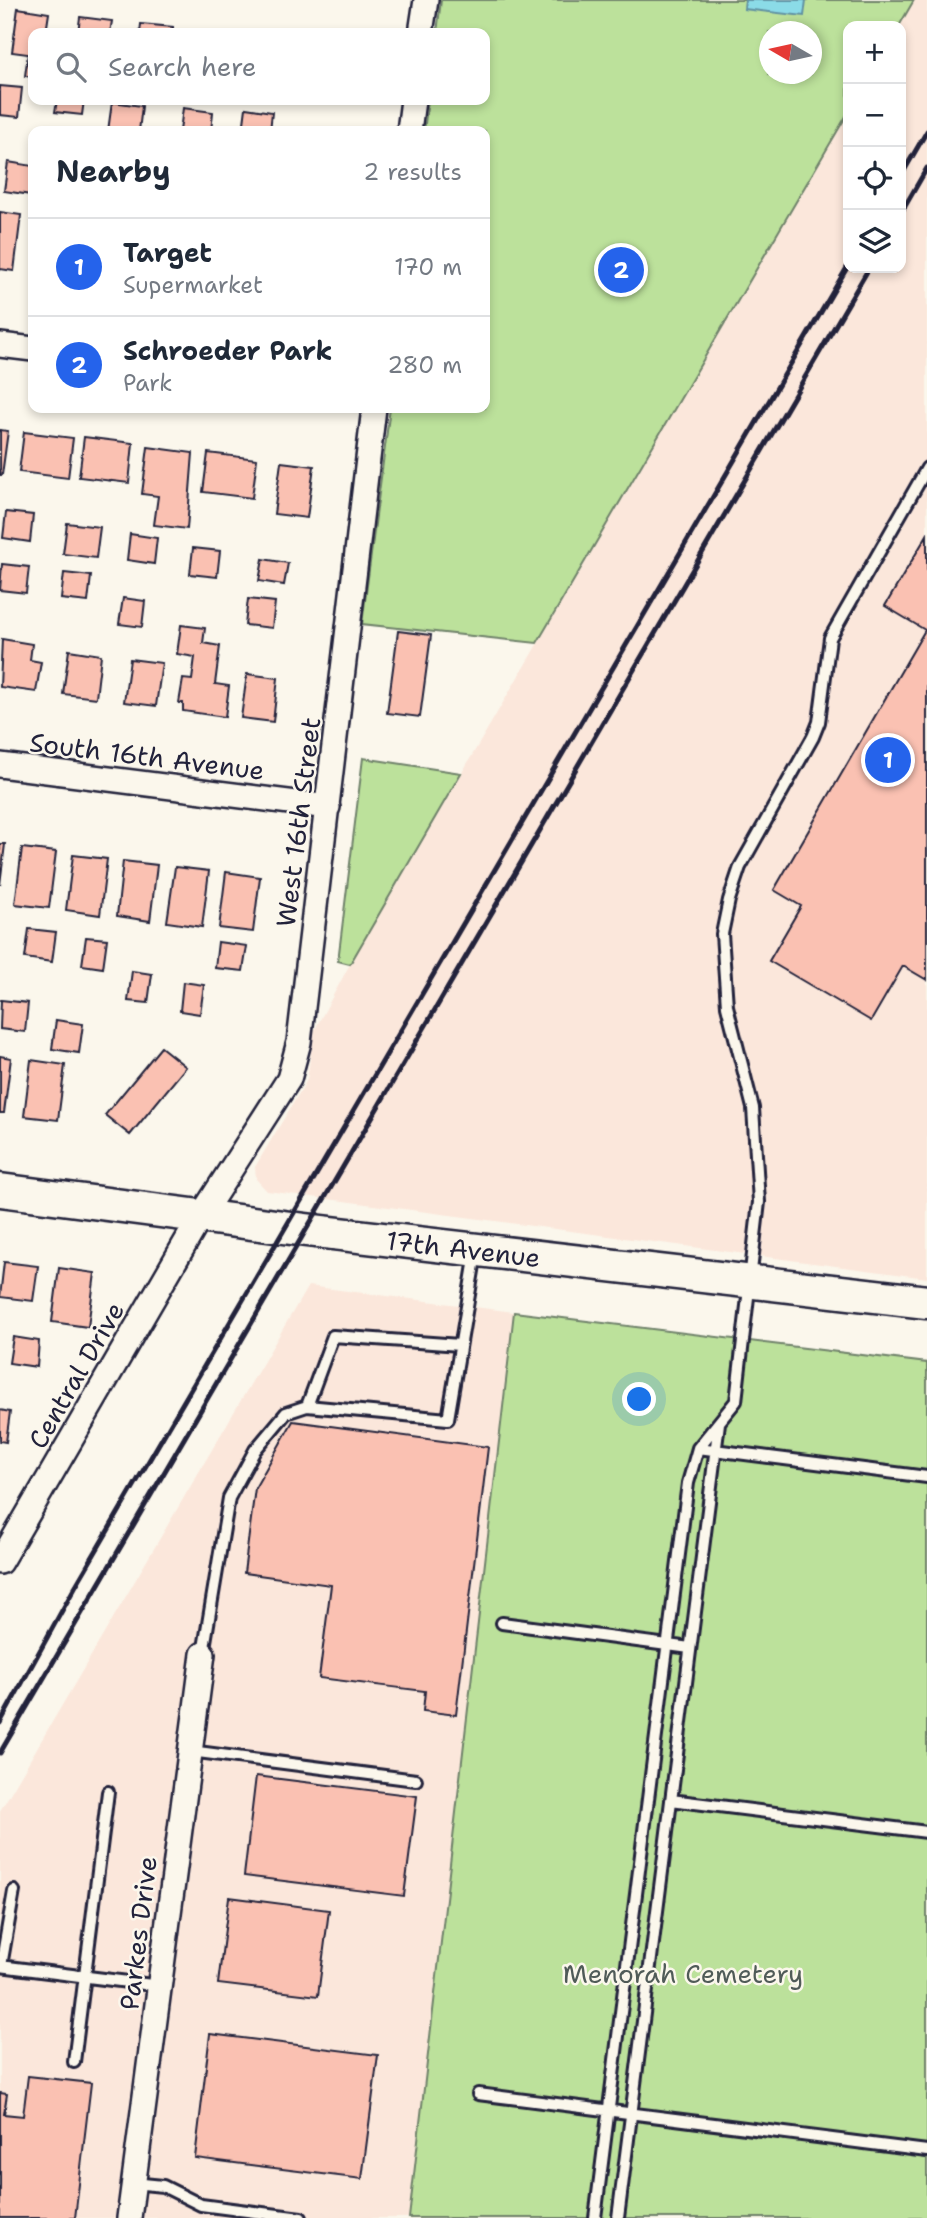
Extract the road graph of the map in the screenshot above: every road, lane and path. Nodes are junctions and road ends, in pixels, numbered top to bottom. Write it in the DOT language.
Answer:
graph roads {
  1 [pos="426,0"];
  2 [pos="422,28"];
  3 [pos="412,105"];
  4 [pos="410,126"];
  5 [pos="0,345"];
  6 [pos="28,348"];
  7 [pos="373,413"];
  8 [pos="927,468"];
  9 [pos="0,765"];
  10 [pos="328,807"];
  11 [pos="0,1190"];
  12 [pos="201,1216"];
  13 [pos="476,1251"];
  14 [pos="751,1279"];
  15 [pos="927,1301"];
  16 [pos="460,1345"];
  17 [pos="307,1406"];
  18 [pos="719,1423"];
  19 [pos="698,1448"];
  20 [pos="716,1451"];
  21 [pos="927,1477"];
  22 [pos="0,1562"];
  23 [pos="502,1623"];
  24 [pos="667,1645"];
  25 [pos="690,1648"];
  26 [pos="203,1654"];
  27 [pos="190,1752"];
  28 [pos="416,1780"];
  29 [pos="108,1792"];
  30 [pos="671,1800"];
  31 [pos="927,1832"];
  32 [pos="14,1891"];
  33 [pos="1,1966"];
  34 [pos="85,1976"];
  35 [pos="160,1986"];
  36 [pos="74,2062"];
  37 [pos="478,2094"];
  38 [pos="609,2110"];
  39 [pos="632,2113"];
  40 [pos="927,2151"];
  41 [pos="133,2183"];
  42 [pos="129,2218"];
  43 [pos="301,2218"];
  44 [pos="595,2218"];
  45 [pos="618,2218"];
  1 -- 2 [label="street"];
  3 -- 4 [label="street"];
  5 -- 6 [label="street"];
  7 -- 10 [label="street, West 16th Street"];
  8 -- 14 [label="lane"];
  9 -- 10 [label="street, South 16th Avenue"];
  10 -- 12 [label="street, West 16th Street"];
  11 -- 12 [label="street, 17th Avenue"];
  12 -- 13 [label="street, 17th Avenue"];
  12 -- 22 [label="street, Central Drive"];
  13 -- 14 [label="street, 17th Avenue"];
  13 -- 16 [label="lane"];
  14 -- 15 [label="street, 17th Avenue"];
  14 -- 18 [label="lane"];
  16 -- 17 [label="lane"];
  16 -- 17 [label="lane"];
  17 -- 26 [label="lane"];
  18 -- 19 [label="lane"];
  18 -- 20 [label="lane"];
  19 -- 20 [label="lane"];
  19 -- 24 [label="lane"];
  20 -- 21 [label="lane"];
  20 -- 25 [label="lane"];
  23 -- 24 [label="lane"];
  24 -- 25 [label="lane"];
  24 -- 38 [label="lane"];
  25 -- 30 [label="lane"];
  26 -- 27 [label="street, Parkes Drive"];
  27 -- 28 [label="lane"];
  27 -- 35 [label="street, Parkes Drive"];
  29 -- 34 [label="lane"];
  30 -- 31 [label="lane"];
  30 -- 39 [label="lane"];
  32 -- 33 [label="lane"];
  33 -- 34 [label="lane"];
  34 -- 35 [label="lane"];
  34 -- 36 [label="lane"];
  35 -- 41 [label="street, Parkes Drive"];
  37 -- 38 [label="lane"];
  38 -- 39 [label="lane"];
  38 -- 44 [label="lane"];
  39 -- 40 [label="lane"];
  39 -- 45 [label="lane"];
  41 -- 42 [label="street, Parkes Drive"];
  41 -- 43 [label="lane"];
}
